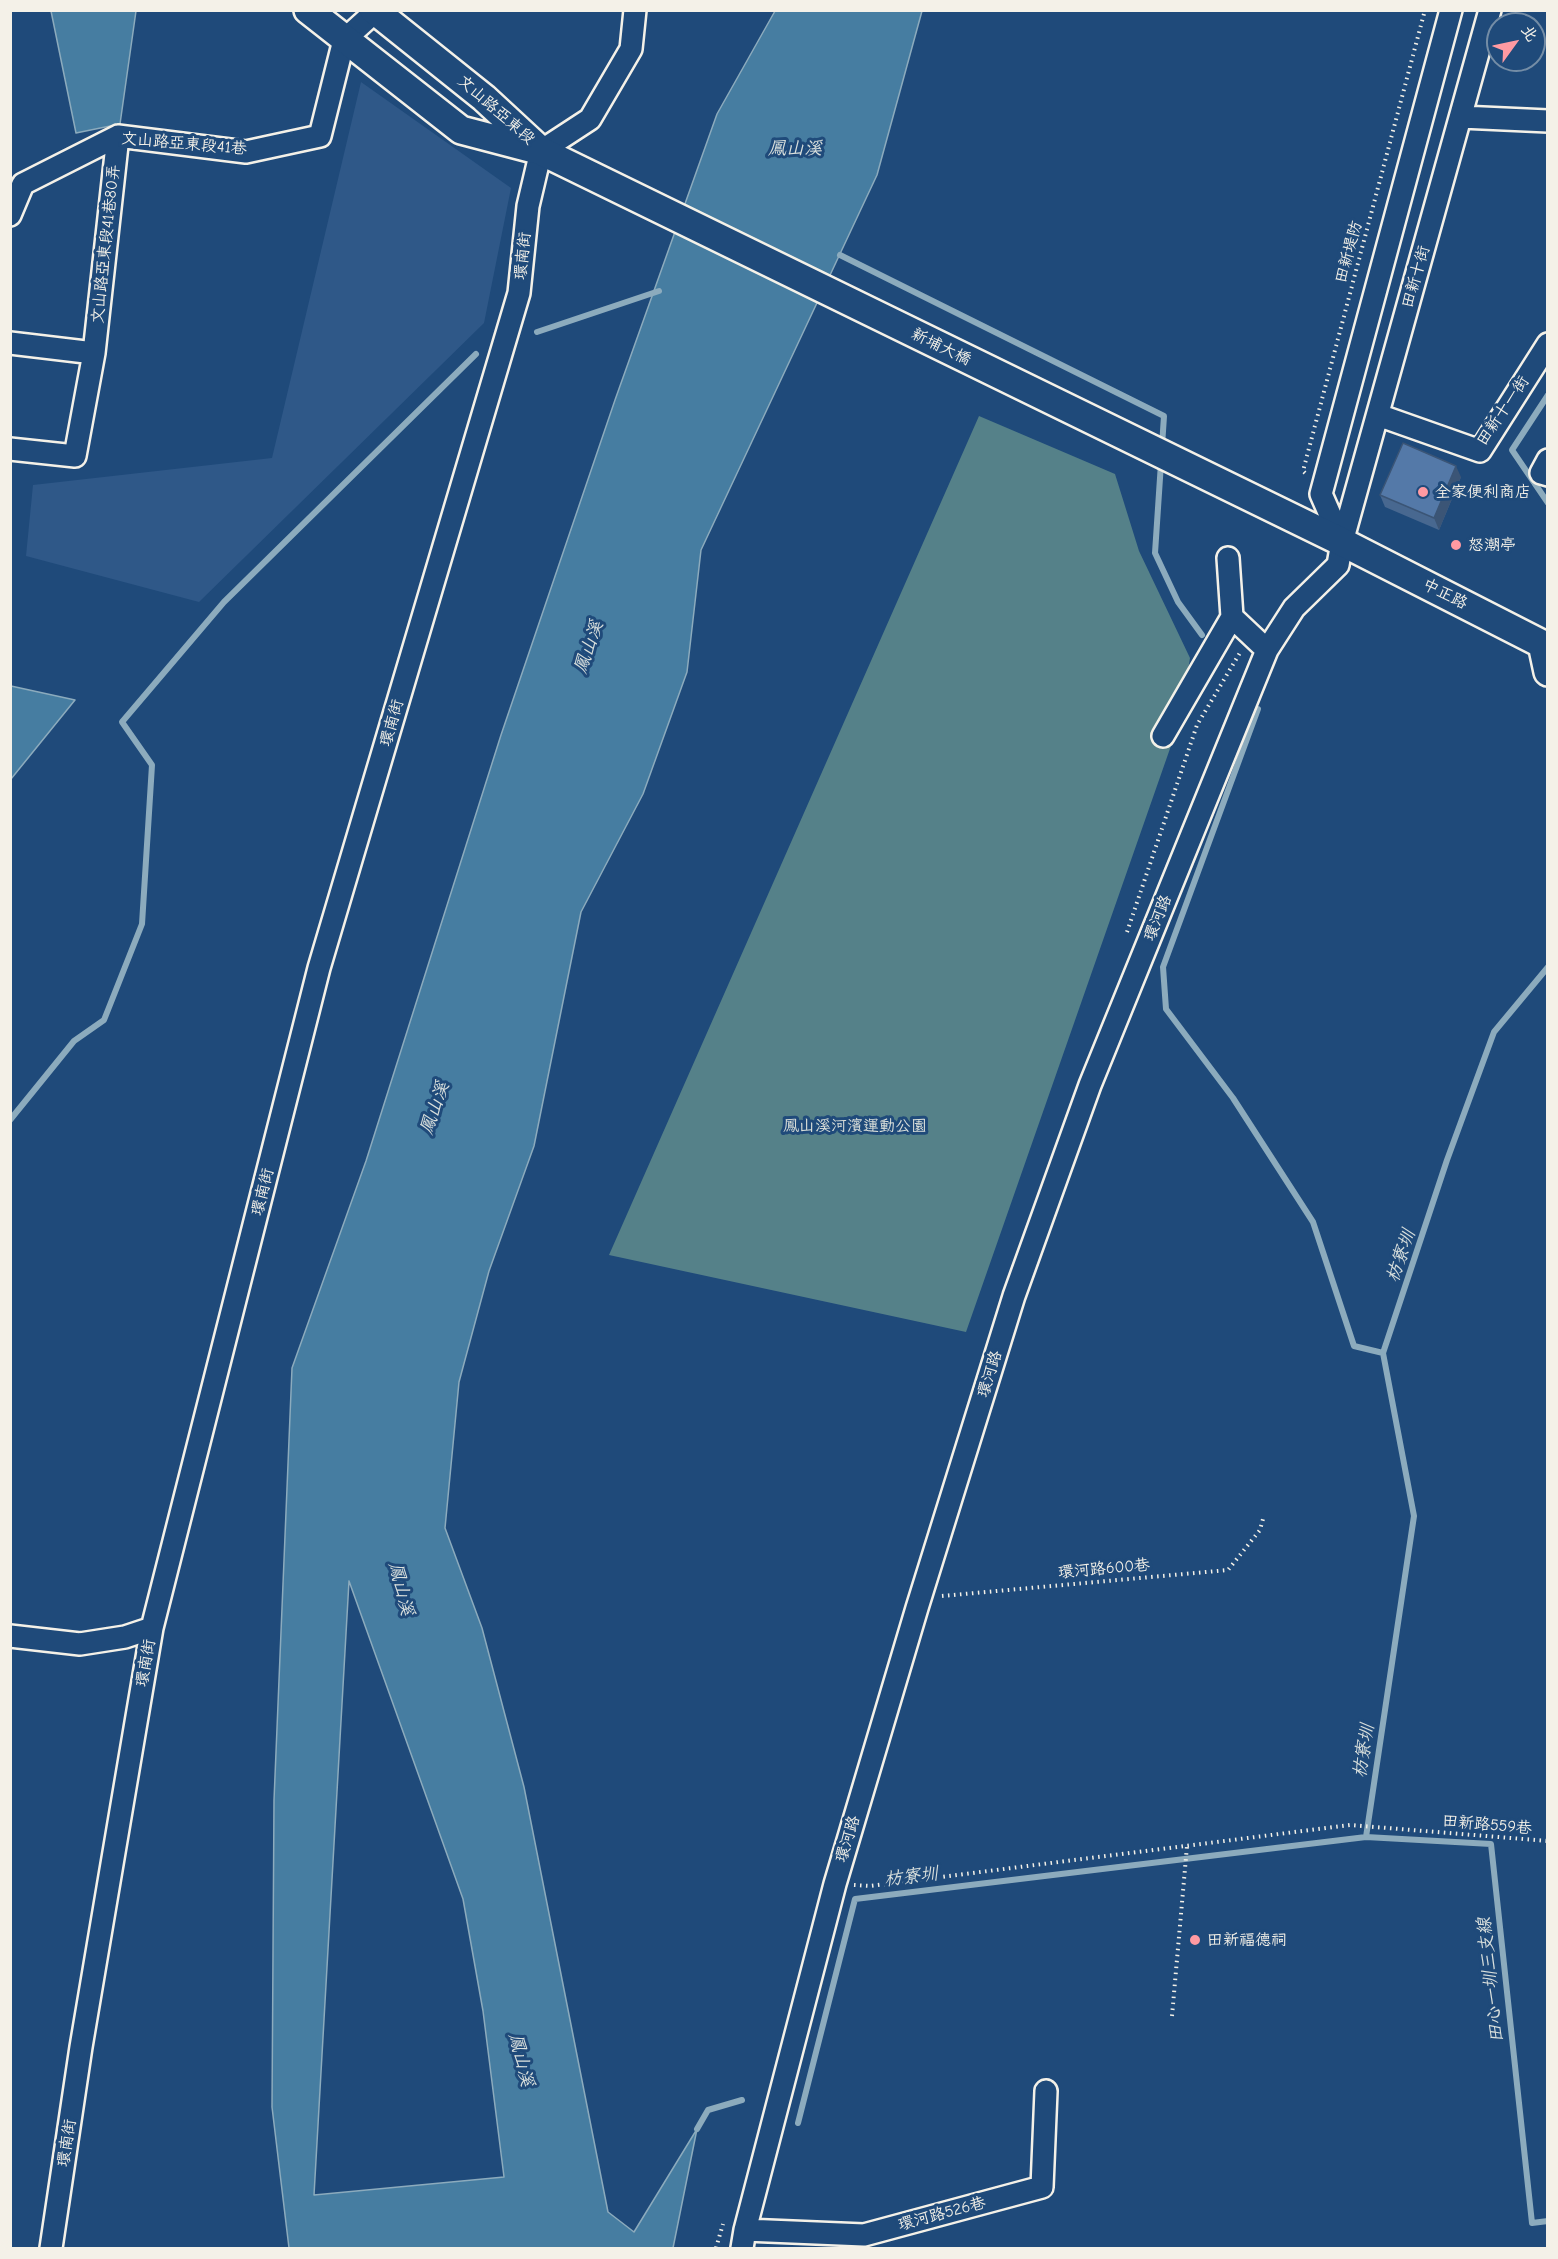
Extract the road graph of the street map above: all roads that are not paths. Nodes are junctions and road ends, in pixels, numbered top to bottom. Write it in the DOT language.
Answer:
graph roads {
  1 [pos="308,10"];
  2 [pos="635,10"];
  3 [pos="1451,10"];
  4 [pos="1490,10"];
  5 [pos="376,11"];
  6 [pos="344,40"];
  7 [pos="1461,117"];
  8 [pos="1548,121"];
  9 [pos="118,136"];
  10 [pos="541,151"];
  11 [pos="17,183"];
  12 [pos="10,215"];
  13 [pos="10,343"];
  14 [pos="1548,344"];
  15 [pos="94,352"];
  16 [pos="1378,415"];
  17 [pos="10,449"];
  18 [pos="1342,542"];
  19 [pos="1228,558"];
  20 [pos="1232,617"];
  21 [pos="1545,645"];
  22 [pos="1267,650"];
  23 [pos="1548,672"];
  24 [pos="1163,736"];
  25 [pos="152,1628"];
  26 [pos="10,1636"];
  27 [pos="1046,2091"];
  28 [pos="743,2239"];
  29 [pos="51,2248"];
  1 -- 6 [label="main road, 文山路亞東段"];
  2 -- 10 [label="street"];
  3 -- 18 [label="street"];
  4 -- 7 [label="street, 田新十街"];
  5 -- 6 [label="street"];
  5 -- 10 [label="main road, 文山路亞東段"];
  6 -- 9 [label="street, 文山路亞東段41巷"];
  6 -- 10 [label="main road, 文山路亞東段"];
  7 -- 8 [label="street"];
  7 -- 16 [label="street, 田新十街"];
  9 -- 11 [label="street, 文山路亞東段41巷"];
  9 -- 15 [label="street, 文山路亞東段41巷80弄"];
  10 -- 18 [label="main road, 新埔大橋"];
  10 -- 25 [label="street, 環南街"];
  11 -- 12 [label="street"];
  13 -- 15 [label="street"];
  14 -- 16 [label="street, 田新十一街"];
  15 -- 17 [label="street, 文山路亞東段41巷80弄"];
  16 -- 18 [label="street, 田新十街"];
  18 -- 21 [label="main road, 中正路"];
  18 -- 22 [label="street, 環河路"];
  19 -- 20 [label="street"];
  20 -- 22 [label="street"];
  20 -- 24 [label="street"];
  21 -- 23 [label="main road"];
  22 -- 28 [label="street, 環河路"];
  25 -- 26 [label="street"];
  25 -- 29 [label="street, 環南街"];
  27 -- 28 [label="street, 環河路526巷"];
}
